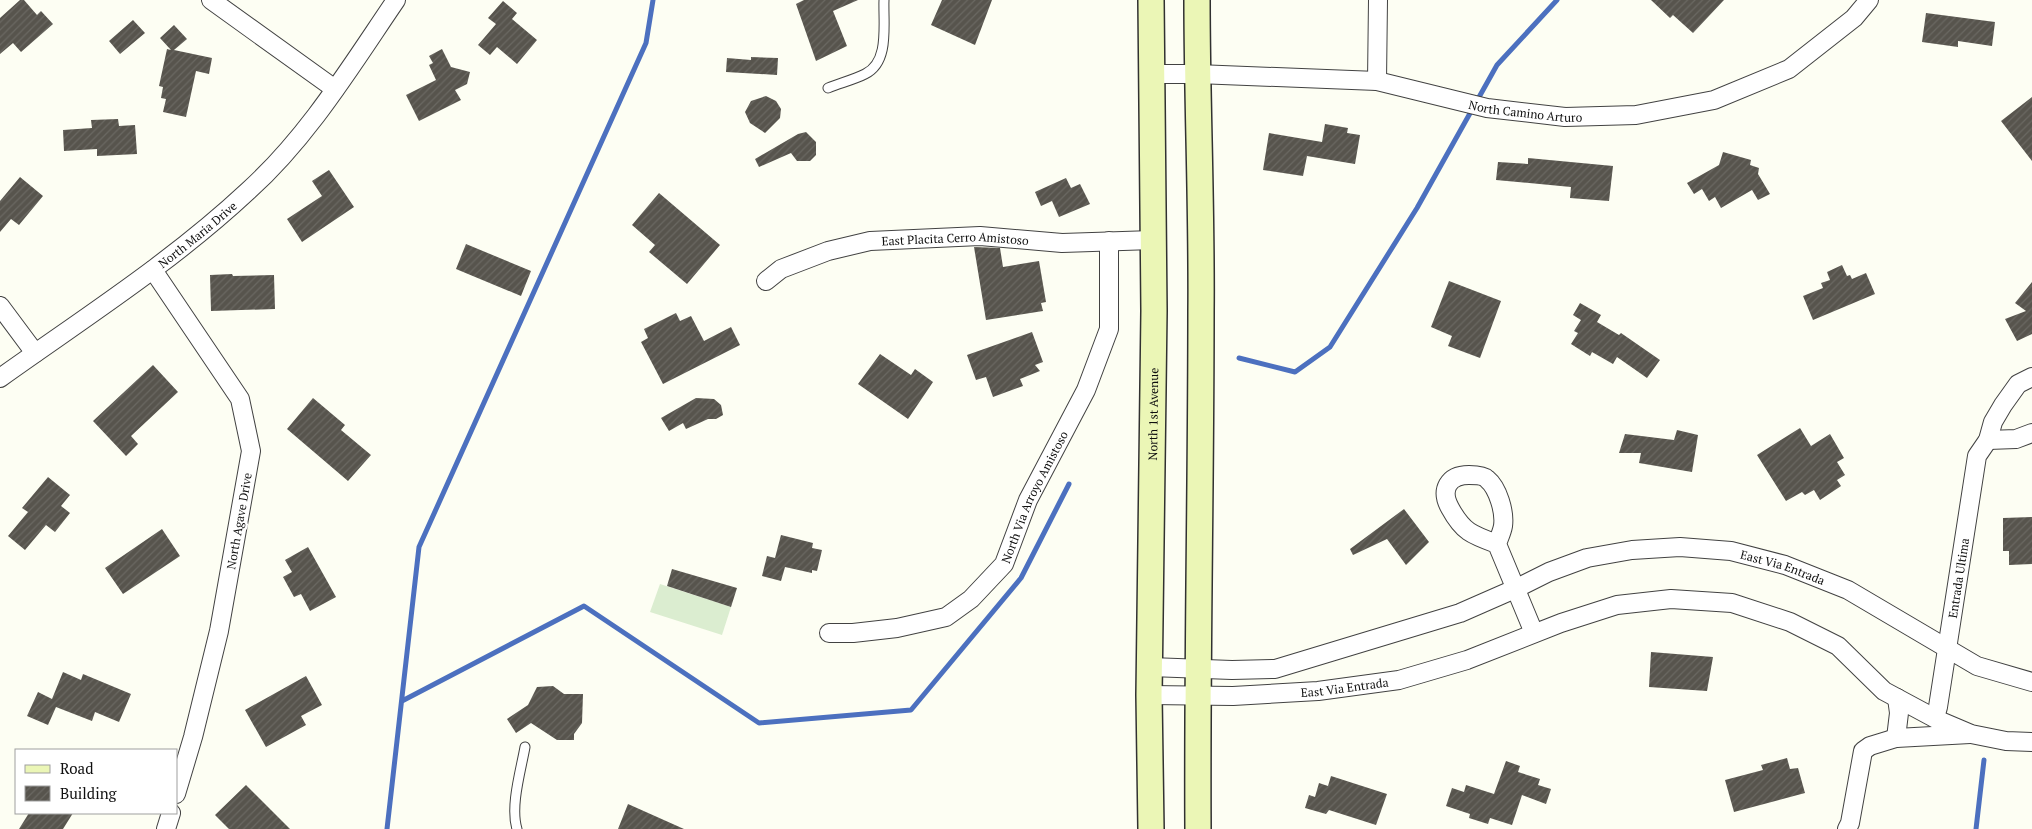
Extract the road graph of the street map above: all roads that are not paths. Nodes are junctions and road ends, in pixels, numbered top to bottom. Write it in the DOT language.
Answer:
graph roads {
  1 [pos="211,0"];
  2 [pos="396,0"];
  3 [pos="884,0"];
  4 [pos="1151,0"];
  5 [pos="1197,0"];
  6 [pos="1378,0"];
  7 [pos="1869,0"];
  8 [pos="1150,74"];
  9 [pos="1197,74"];
  10 [pos="1377,81"];
  11 [pos="828,88"];
  12 [pos="335,89"];
  13 [pos="1153,240"];
  14 [pos="1109,241"];
  15 [pos="153,270"];
  16 [pos="766,281"];
  17 [pos="0,306"];
  18 [pos="35,353"];
  19 [pos="2032,377"];
  20 [pos="0,378"];
  21 [pos="2032,433"];
  22 [pos="1988,440"];
  23 [pos="1497,544"];
  24 [pos="1517,588"];
  25 [pos="829,633"];
  26 [pos="1534,633"];
  27 [pos="1947,649"];
  28 [pos="1150,667"];
  29 [pos="1197,668"];
  30 [pos="2032,682"];
  31 [pos="1149,695"];
  32 [pos="1197,696"];
  33 [pos="1896,698"];
  34 [pos="1935,718"];
  35 [pos="1971,734"];
  36 [pos="1896,738"];
  37 [pos="2032,742"];
  38 [pos="525,747"];
  39 [pos="178,788"];
  40 [pos="171,814"];
  41 [pos="166,829"];
  42 [pos="517,829"];
  43 [pos="1151,829"];
  44 [pos="1198,829"];
  45 [pos="1847,829"];
  1 -- 12 [label="street"];
  2 -- 12 [label="street, North Maria Drive"];
  3 -- 11 [label="lane"];
  4 -- 8 [label="main road, North 1st Avenue"];
  5 -- 9 [label="main road"];
  6 -- 10 [label="street"];
  7 -- 10 [label="street, North Camino Arturo"];
  8 -- 9 [label="street, North Camino Arturo"];
  8 -- 13 [label="main road, North 1st Avenue"];
  9 -- 10 [label="street, North Camino Arturo"];
  9 -- 29 [label="main road"];
  12 -- 15 [label="street, North Maria Drive"];
  13 -- 14 [label="street, East Placita Cerro Amistoso"];
  13 -- 28 [label="main road, North 1st Avenue"];
  14 -- 16 [label="street, East Placita Cerro Amistoso"];
  14 -- 25 [label="street, North Via Arroyo Amistoso"];
  15 -- 18 [label="street, North Maria Drive"];
  15 -- 39 [label="street, North Agave Drive"];
  17 -- 18 [label="street"];
  18 -- 20 [label="street, North Maria Drive"];
  19 -- 22 [label="street, Entrada Ultima"];
  21 -- 22 [label="street"];
  22 -- 27 [label="street, Entrada Ultima"];
  23 -- 24 [label="street"];
  24 -- 26 [label="street"];
  24 -- 27 [label="street, East Via Entrada"];
  24 -- 29 [label="street, East Via Entrada"];
  26 -- 32 [label="street, East Via Entrada"];
  26 -- 33 [label="street, East Via Entrada"];
  27 -- 30 [label="street, East Via Entrada"];
  27 -- 34 [label="street, Entrada Ultima"];
  28 -- 29 [label="street, East Via Entrada"];
  28 -- 31 [label="main road, North 1st Avenue"];
  29 -- 32 [label="main road"];
  31 -- 32 [label="street, East Via Entrada"];
  31 -- 43 [label="main road, North 1st Avenue"];
  32 -- 44 [label="main road"];
  33 -- 34 [label="street, East Via Entrada"];
  33 -- 36 [label="street"];
  34 -- 35 [label="street, East Via Entrada"];
  35 -- 36 [label="street"];
  35 -- 37 [label="street, East Via Entrada"];
  36 -- 45 [label="street"];
  38 -- 42 [label="lane"];
  40 -- 41 [label="street"];
}
